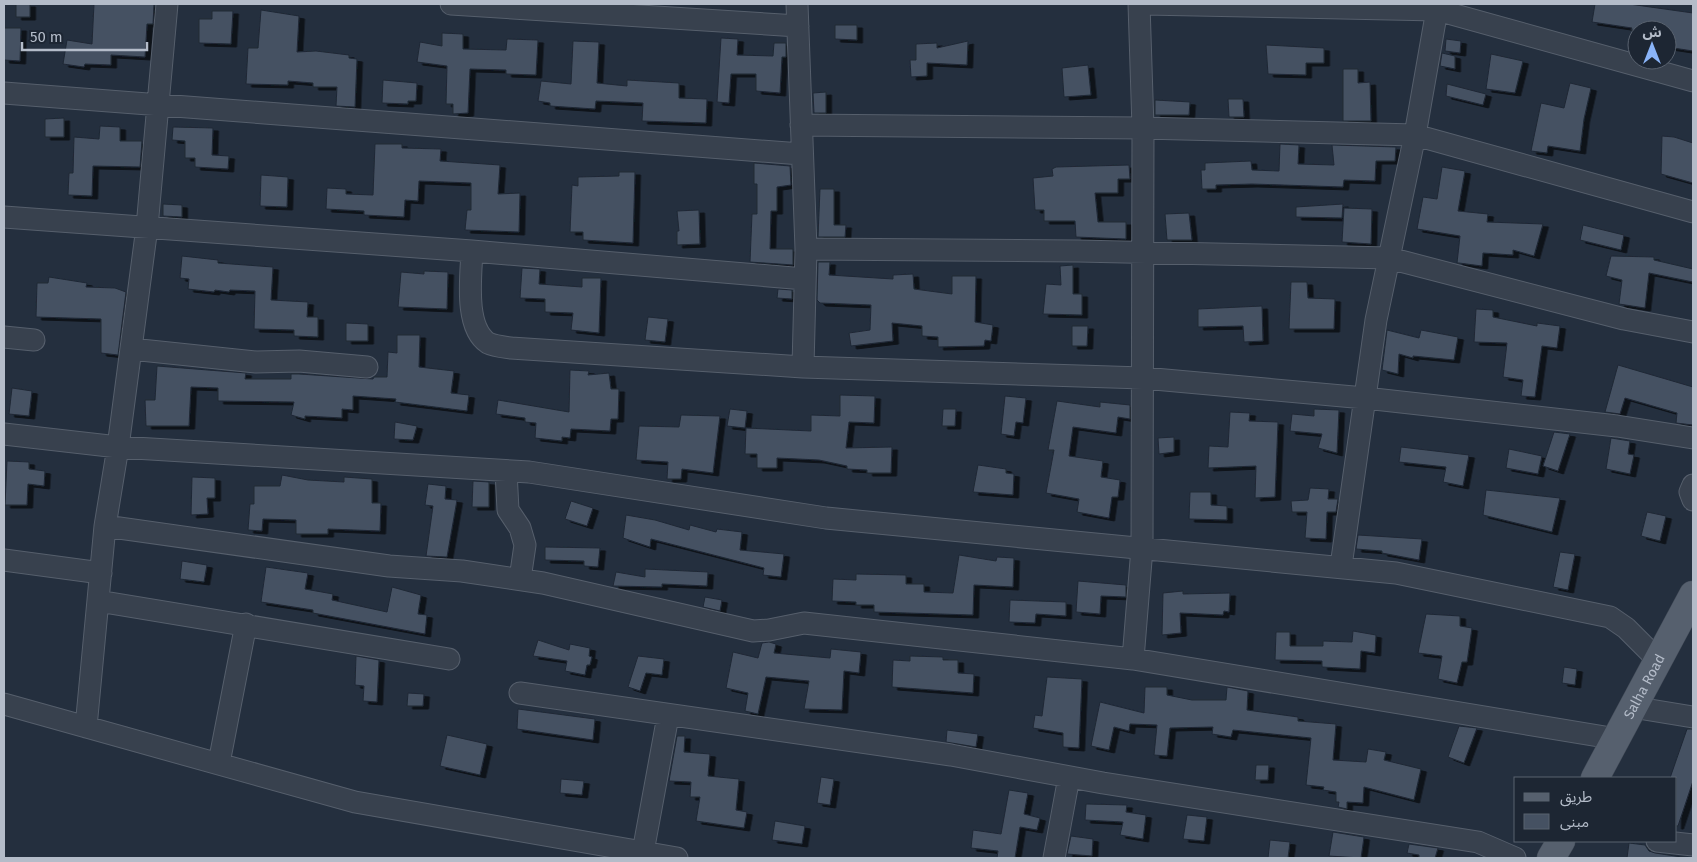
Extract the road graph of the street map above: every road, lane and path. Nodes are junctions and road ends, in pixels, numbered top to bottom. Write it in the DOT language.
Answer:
graph roads {
  1 [pos="167,4"];
  2 [pos="451,4"];
  3 [pos="797,4"];
  4 [pos="1139,4"];
  5 [pos="1145,4"];
  6 [pos="1437,7"];
  7 [pos="798,26"];
  8 [pos="1693,81"];
  9 [pos="4,93"];
  10 [pos="158,104"];
  11 [pos="801,125"];
  12 [pos="1143,128"];
  13 [pos="1415,135"];
  14 [pos="801,154"];
  15 [pos="1693,212"];
  16 [pos="4,217"];
  17 [pos="147,227"];
  18 [pos="806,249"];
  19 [pos="472,251"];
  20 [pos="1142,252"];
  21 [pos="1389,258"];
  22 [pos="805,279"];
  23 [pos="1693,332"];
  24 [pos="4,337"];
  25 [pos="34,340"];
  26 [pos="131,349"];
  27 [pos="367,367"];
  28 [pos="803,367"];
  29 [pos="1143,378"];
  30 [pos="1365,398"];
  31 [pos="4,434"];
  32 [pos="1693,438"];
  33 [pos="118,447"];
  34 [pos="506,471"];
  35 [pos="1693,486"];
  36 [pos="1693,500"];
  37 [pos="105,526"];
  38 [pos="1142,548"];
  39 [pos="4,560"];
  40 [pos="1341,566"];
  41 [pos="100,573"];
  42 [pos="520,579"];
  43 [pos="1693,595"];
  44 [pos="98,601"];
  45 [pos="246,624"];
  46 [pos="449,659"];
  47 [pos="1133,659"];
  48 [pos="1658,660"];
  49 [pos="520,693"];
  50 [pos="4,704"];
  51 [pos="1632,707"];
  52 [pos="668,716"];
  53 [pos="1693,717"];
  54 [pos="86,727"];
  55 [pos="1617,738"];
  56 [pos="219,763"];
  57 [pos="1069,777"];
  58 [pos="1596,777"];
  59 [pos="1560,842"];
  60 [pos="1664,842"];
  61 [pos="1693,846"];
  62 [pos="643,852"];
  63 [pos="677,858"];
  64 [pos="1054,858"];
  65 [pos="1515,858"];
  66 [pos="1551,858"];
  1 -- 10 [label="street"];
  2 -- 7 [label="street"];
  3 -- 7 [label="street"];
  4 -- 12 [label="street"];
  5 -- 6 [label="street"];
  6 -- 8 [label="street"];
  6 -- 13 [label="street"];
  7 -- 11 [label="street"];
  9 -- 10 [label="street"];
  10 -- 14 [label="street"];
  10 -- 17 [label="street"];
  11 -- 12 [label="street"];
  11 -- 14 [label="street"];
  12 -- 13 [label="street"];
  12 -- 20 [label="street"];
  13 -- 15 [label="street"];
  13 -- 21 [label="street"];
  14 -- 18 [label="street"];
  16 -- 17 [label="street"];
  17 -- 19 [label="street"];
  17 -- 26 [label="street"];
  18 -- 20 [label="street"];
  18 -- 22 [label="street"];
  19 -- 22 [label="street"];
  19 -- 28 [label="street"];
  20 -- 21 [label="street"];
  20 -- 29 [label="street"];
  21 -- 23 [label="street"];
  21 -- 30 [label="street"];
  22 -- 28 [label="street"];
  24 -- 25 [label="street"];
  26 -- 27 [label="street"];
  26 -- 33 [label="street"];
  28 -- 29 [label="street"];
  29 -- 30 [label="street"];
  29 -- 38 [label="street"];
  30 -- 32 [label="street"];
  30 -- 40 [label="street"];
  31 -- 33 [label="street"];
  33 -- 34 [label="street"];
  33 -- 37 [label="street"];
  34 -- 38 [label="street"];
  34 -- 42 [label="street"];
  35 -- 36 [label="street"];
  37 -- 41 [label="street"];
  37 -- 42 [label="street"];
  38 -- 40 [label="street"];
  38 -- 47 [label="street"];
  39 -- 41 [label="street"];
  40 -- 48 [label="street"];
  41 -- 44 [label="street"];
  42 -- 47 [label="street"];
  43 -- 48 [label="main road, Salha Road"];
  44 -- 45 [label="street"];
  44 -- 54 [label="street"];
  45 -- 46 [label="street"];
  45 -- 56 [label="street"];
  47 -- 55 [label="street"];
  48 -- 51 [label="main road, Salha Road"];
  49 -- 52 [label="street"];
  50 -- 54 [label="street"];
  51 -- 53 [label="street"];
  51 -- 55 [label="main road, Salha Road"];
  52 -- 57 [label="street"];
  52 -- 62 [label="street"];
  54 -- 56 [label="street"];
  55 -- 58 [label="main road, Salha Road"];
  56 -- 62 [label="street"];
  57 -- 64 [label="street"];
  57 -- 65 [label="street"];
  59 -- 66 [label="main road"];
  60 -- 61 [label="street"];
  62 -- 63 [label="street"];
}
